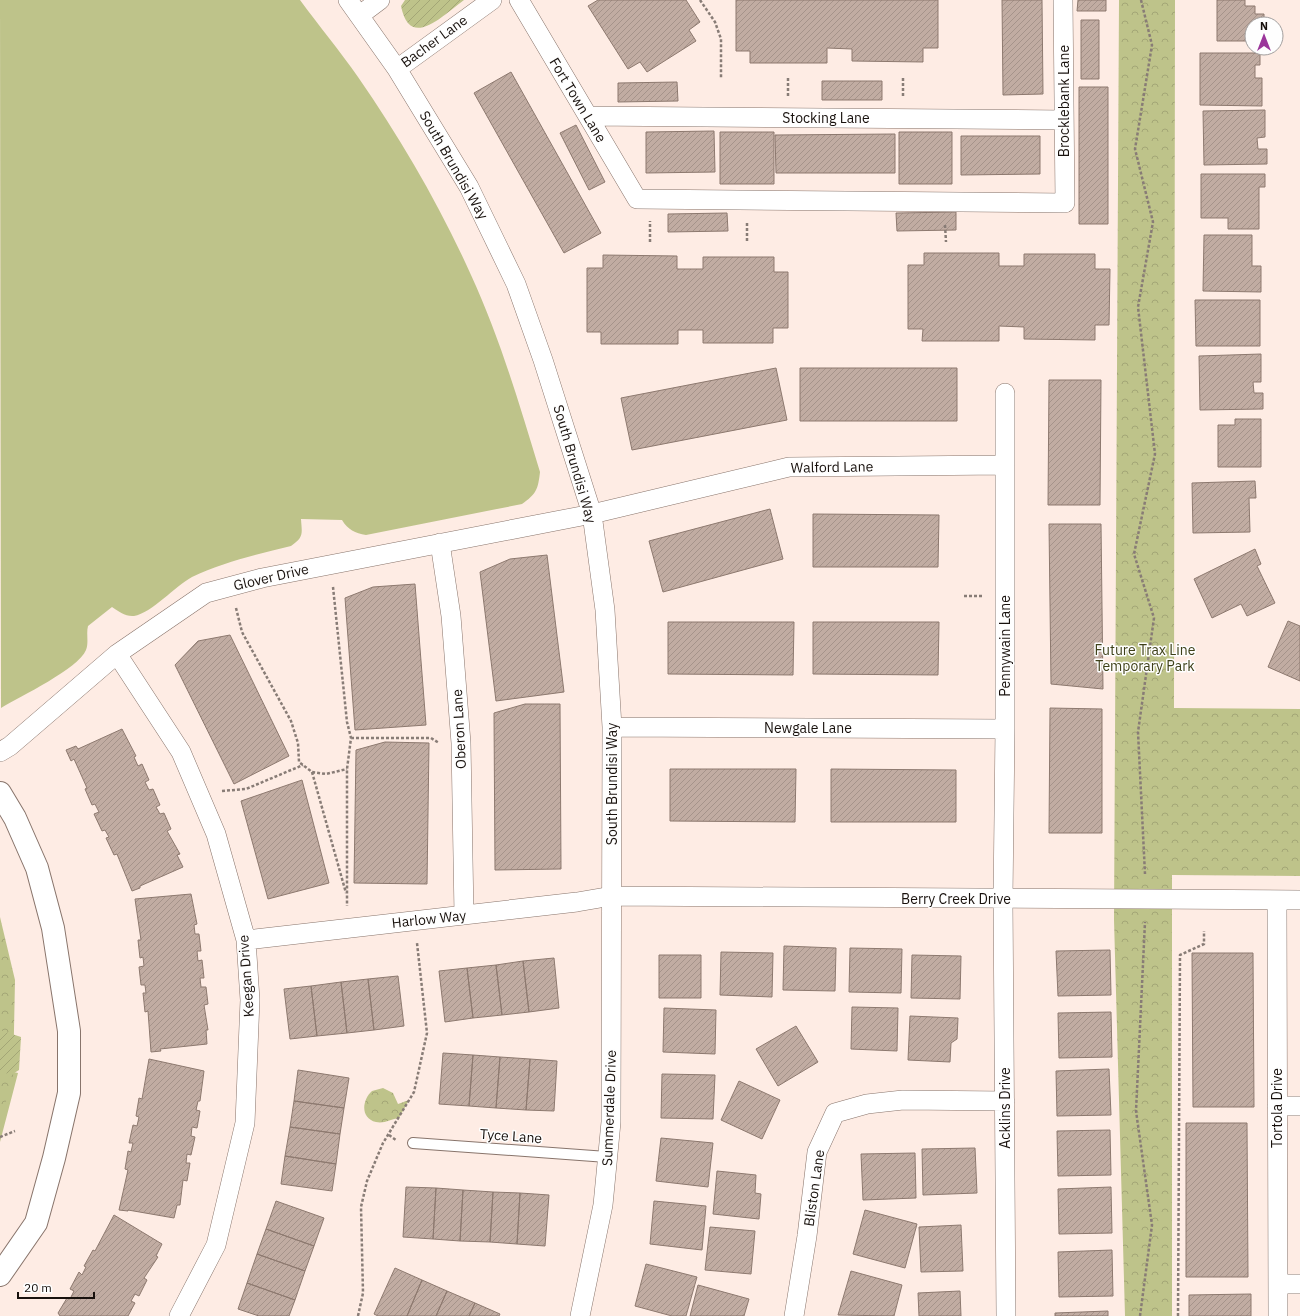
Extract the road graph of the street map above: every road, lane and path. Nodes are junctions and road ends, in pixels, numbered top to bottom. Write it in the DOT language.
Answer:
graph roads {
  1 [pos="348,0"];
  2 [pos="380,0"];
  3 [pos="492,0"];
  4 [pos="519,0"];
  5 [pos="700,0"];
  6 [pos="1063,0"];
  7 [pos="1141,0"];
  8 [pos="360,15"];
  9 [pos="397,69"];
  10 [pos="721,79"];
  11 [pos="588,116"];
  12 [pos="1064,120"];
  13 [pos="1065,203"];
  14 [pos="1005,393"];
  15 [pos="1005,465"];
  16 [pos="592,514"];
  17 [pos="440,543"];
  18 [pos="333,586"];
  19 [pos="235,606"];
  20 [pos="117,654"];
  21 [pos="612,727"];
  22 [pos="1005,729"];
  23 [pos="351,738"];
  24 [pos="446,744"];
  25 [pos="0,752"];
  26 [pos="303,765"];
  27 [pos="347,769"];
  28 [pos="312,772"];
  29 [pos="220,792"];
  30 [pos="0,793"];
  31 [pos="1145,874"];
  32 [pos="612,896"];
  33 [pos="347,897"];
  34 [pos="1003,899"];
  35 [pos="1277,900"];
  36 [pos="1300,900"];
  37 [pos="347,909"];
  38 [pos="464,915"];
  39 [pos="1145,922"];
  40 [pos="1204,931"];
  41 [pos="246,940"];
  42 [pos="417,942"];
  43 [pos="1005,1101"];
  44 [pos="1277,1106"];
  45 [pos="1300,1106"];
  46 [pos="16,1131"];
  47 [pos="0,1137"];
  48 [pos="413,1143"];
  49 [pos="607,1157"];
  50 [pos="0,1275"];
  51 [pos="1278,1284"];
  52 [pos="1300,1284"];
  53 [pos="179,1316"];
  54 [pos="358,1316"];
  55 [pos="580,1316"];
  56 [pos="794,1316"];
  57 [pos="1006,1316"];
  58 [pos="1140,1316"];
  59 [pos="1178,1316"];
  60 [pos="1278,1316"];
  1 -- 8 [label="street, South Brundisi Way"];
  2 -- 8 [label="street"];
  3 -- 9 [label="street, Bacher Lane"];
  4 -- 11 [label="street, Fort Town Lane"];
  5 -- 10 [label="path"];
  6 -- 12 [label="street, Brocklebank Lane"];
  7 -- 31 [label="path"];
  8 -- 9 [label="street, South Brundisi Way"];
  9 -- 16 [label="street, South Brundisi Way"];
  11 -- 12 [label="street, Stocking Lane"];
  11 -- 13 [label="street, Fort Town Lane"];
  12 -- 13 [label="street, Brocklebank Lane"];
  14 -- 15 [label="street, Pennywain Lane"];
  15 -- 16 [label="street, Walford Lane"];
  15 -- 22 [label="street, Pennywain Lane"];
  16 -- 17 [label="street, Glover Drive"];
  16 -- 21 [label="street, South Brundisi Way"];
  17 -- 20 [label="street, Glover Drive"];
  17 -- 38 [label="street, Oberon Lane"];
  18 -- 23 [label="path"];
  19 -- 26 [label="path"];
  20 -- 25 [label="street, Glover Drive"];
  20 -- 41 [label="street, Keegan Drive"];
  21 -- 22 [label="street, Newgale Lane"];
  21 -- 32 [label="street, South Brundisi Way"];
  22 -- 34 [label="street, Pennywain Lane"];
  23 -- 24 [label="path"];
  23 -- 27 [label="path"];
  26 -- 28 [label="path"];
  26 -- 29 [label="path"];
  27 -- 28 [label="path"];
  27 -- 33 [label="path"];
  28 -- 33 [label="path"];
  30 -- 50 [label="street"];
  32 -- 34 [label="street, Berry Creek Drive"];
  32 -- 38 [label="street, Harlow Way"];
  32 -- 49 [label="street, Summerdale Drive"];
  33 -- 37 [label="path"];
  34 -- 35 [label="street, Berry Creek Drive"];
  34 -- 43 [label="street, Acklins Drive"];
  35 -- 36 [label="street, Berry Creek Drive"];
  35 -- 44 [label="street, Tortola Drive"];
  38 -- 41 [label="street, Harlow Way"];
  39 -- 58 [label="path"];
  40 -- 59 [label="path"];
  41 -- 53 [label="street, Keegan Drive"];
  42 -- 54 [label="path"];
  43 -- 56 [label="street, Bliston Lane"];
  43 -- 57 [label="street, Acklins Drive"];
  44 -- 45 [label="street"];
  44 -- 51 [label="street, Tortola Drive"];
  46 -- 47 [label="path"];
  48 -- 49 [label="lane, Tyce Lane"];
  49 -- 55 [label="street, Summerdale Drive"];
  51 -- 52 [label="street"];
  51 -- 60 [label="street, Tortola Drive"];
}
